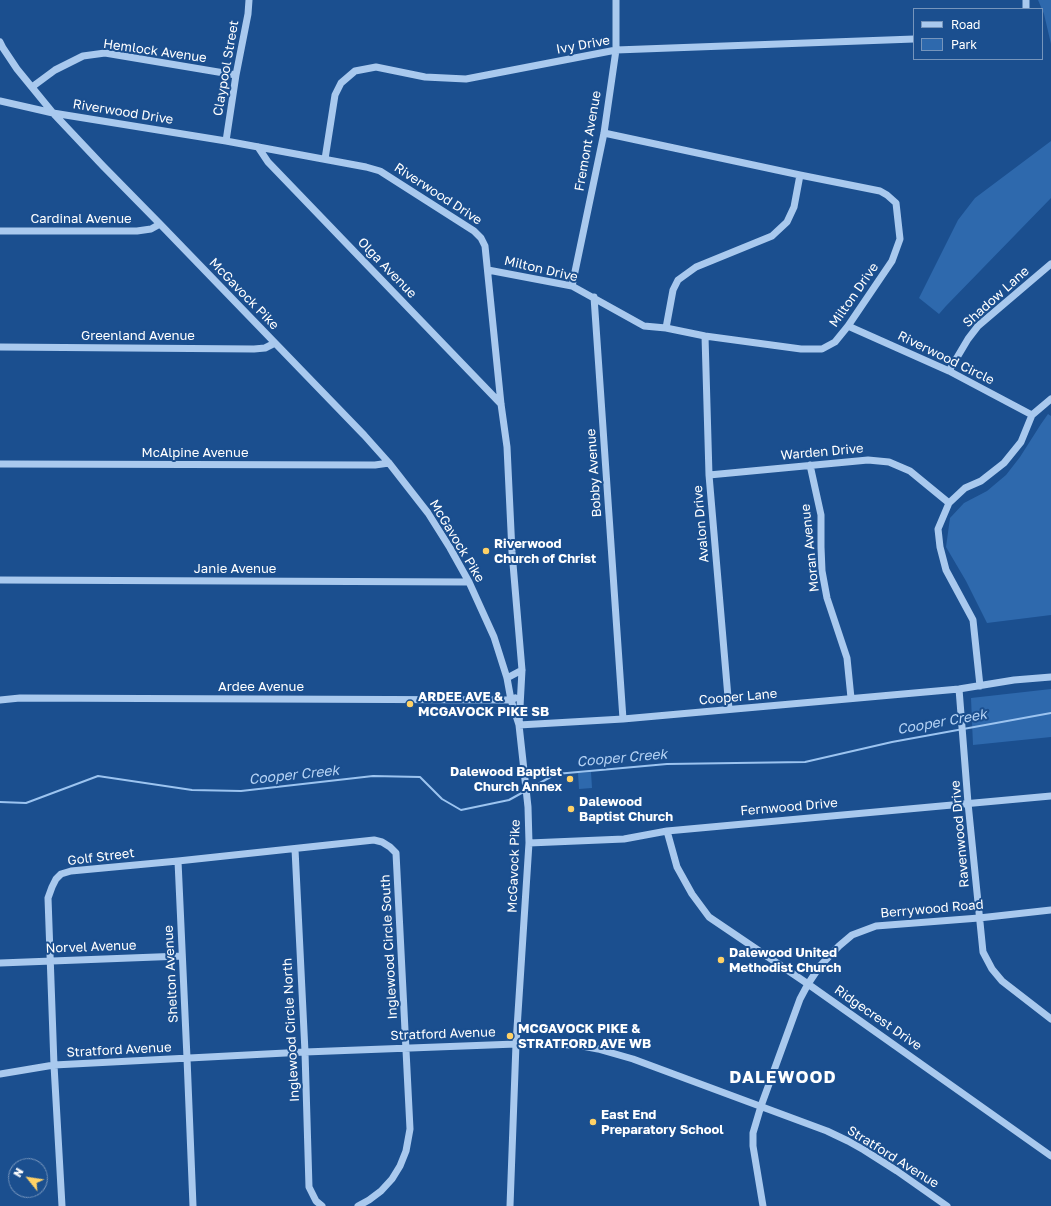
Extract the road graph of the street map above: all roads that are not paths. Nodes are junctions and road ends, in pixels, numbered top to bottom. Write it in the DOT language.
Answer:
graph roads {
  1 [pos="249,0"];
  2 [pos="616,0"];
  3 [pos="913,39"];
  4 [pos="0,42"];
  5 [pos="616,50"];
  6 [pos="236,75"];
  7 [pos="32,87"];
  8 [pos="0,101"];
  9 [pos="54,113"];
  10 [pos="604,133"];
  11 [pos="226,141"];
  12 [pos="258,147"];
  13 [pos="325,159"];
  14 [pos="800,175"];
  15 [pos="160,224"];
  16 [pos="0,231"];
  17 [pos="1051,264"];
  18 [pos="488,270"];
  19 [pos="572,286"];
  20 [pos="594,298"];
  21 [pos="848,326"];
  22 [pos="666,328"];
  23 [pos="705,336"];
  24 [pos="275,343"];
  25 [pos="0,347"];
  26 [pos="949,371"];
  27 [pos="1051,399"];
  28 [pos="501,404"];
  29 [pos="1032,415"];
  30 [pos="389,463"];
  31 [pos="0,464"];
  32 [pos="810,465"];
  33 [pos="709,475"];
  34 [pos="949,503"];
  35 [pos="0,580"];
  36 [pos="469,582"];
  37 [pos="522,670"];
  38 [pos="1051,677"];
  39 [pos="507,678"];
  40 [pos="980,686"];
  41 [pos="960,689"];
  42 [pos="521,695"];
  43 [pos="851,698"];
  44 [pos="0,700"];
  45 [pos="511,700"];
  46 [pos="729,709"];
  47 [pos="623,719"];
  48 [pos="518,725"];
  49 [pos="1051,796"];
  50 [pos="968,802"];
  51 [pos="667,831"];
  52 [pos="382,842"];
  53 [pos="529,843"];
  54 [pos="295,849"];
  55 [pos="178,861"];
  56 [pos="1051,910"];
  57 [pos="979,918"];
  58 [pos="182,956"];
  59 [pos="51,961"];
  60 [pos="0,963"];
  61 [pos="808,984"];
  62 [pos="1051,1019"];
  63 [pos="516,1044"];
  64 [pos="406,1048"];
  65 [pos="305,1052"];
  66 [pos="187,1058"];
  67 [pos="54,1065"];
  68 [pos="0,1074"];
  69 [pos="761,1106"];
  70 [pos="1051,1156"];
  71 [pos="62,1206"];
  72 [pos="192,1206"];
  73 [pos="322,1206"];
  74 [pos="358,1206"];
  75 [pos="510,1206"];
  76 [pos="763,1206"];
  77 [pos="947,1206"];
  1 -- 6 [label="street, Claypool Street"];
  2 -- 5 [label="street, Fremont Avenue"];
  3 -- 5 [label="street, Ivy Drive"];
  4 -- 7 [label="street, McGavock Pike"];
  5 -- 10 [label="street, Fremont Avenue"];
  5 -- 13 [label="street, Ivy Drive"];
  6 -- 7 [label="street, Hemlock Avenue"];
  6 -- 11 [label="street, Claypool Street"];
  7 -- 9 [label="street, McGavock Pike"];
  8 -- 9 [label="street, Riverwood Drive"];
  9 -- 11 [label="street, Riverwood Drive"];
  9 -- 15 [label="street, McGavock Pike"];
  10 -- 14 [label="street, Milton Drive"];
  10 -- 19 [label="street, Fremont Avenue"];
  11 -- 12 [label="street, Riverwood Drive"];
  12 -- 13 [label="street, Riverwood Drive"];
  12 -- 28 [label="street, Olga Avenue"];
  13 -- 18 [label="street, Riverwood Drive"];
  14 -- 21 [label="street, Milton Drive"];
  14 -- 22 [label="street"];
  15 -- 16 [label="street, Cardinal Avenue"];
  15 -- 24 [label="street, McGavock Pike"];
  17 -- 26 [label="street, Shadow Lane"];
  18 -- 19 [label="street, Milton Drive"];
  18 -- 28 [label="street, Riverwood Drive"];
  19 -- 20 [label="street, Milton Drive"];
  20 -- 22 [label="street, Milton Drive"];
  20 -- 47 [label="street, Bobby Avenue"];
  21 -- 23 [label="street, Milton Drive"];
  21 -- 26 [label="street, Riverwood Circle"];
  22 -- 23 [label="street, Milton Drive"];
  23 -- 33 [label="street, Avalon Drive"];
  24 -- 25 [label="street, Greenland Avenue"];
  24 -- 30 [label="street, McGavock Pike"];
  26 -- 29 [label="street, Riverwood Circle"];
  27 -- 29 [label="street"];
  28 -- 37 [label="street, Riverwood Drive"];
  29 -- 34 [label="street"];
  30 -- 31 [label="street, McAlpine Avenue"];
  30 -- 36 [label="street, McGavock Pike"];
  32 -- 33 [label="street, Warden Drive"];
  32 -- 34 [label="street, Warden Drive"];
  32 -- 43 [label="street, Moran Avenue"];
  33 -- 46 [label="street, Avalon Drive"];
  34 -- 40 [label="street"];
  35 -- 36 [label="street, Janie Avenue"];
  36 -- 39 [label="street, McGavock Pike"];
  37 -- 39 [label="street"];
  37 -- 42 [label="street, Riverwood Drive"];
  38 -- 40 [label="street"];
  39 -- 45 [label="street, McGavock Pike"];
  40 -- 41 [label="street, Cooper Lane"];
  41 -- 43 [label="street, Cooper Lane"];
  41 -- 50 [label="street, Ravenwood Drive"];
  42 -- 45 [label="street, Ardee Avenue"];
  42 -- 48 [label="street, Riverwood Drive"];
  43 -- 46 [label="street, Cooper Lane"];
  44 -- 45 [label="street, Ardee Avenue"];
  45 -- 48 [label="street, McGavock Pike"];
  46 -- 47 [label="street, Cooper Lane"];
  47 -- 48 [label="street, Cooper Lane"];
  48 -- 53 [label="street, McGavock Pike"];
  49 -- 50 [label="street, Fernwood Drive"];
  50 -- 51 [label="street, Fernwood Drive"];
  50 -- 57 [label="street, Ravenwood Drive"];
  51 -- 53 [label="street, Fernwood Drive"];
  51 -- 61 [label="street, Ridgecrest Drive"];
  52 -- 54 [label="street, Golf Street"];
  52 -- 64 [label="street, Inglewood Circle South"];
  53 -- 63 [label="street, McGavock Pike"];
  54 -- 55 [label="street, Golf Street"];
  54 -- 65 [label="street, Inglewood Circle North"];
  55 -- 58 [label="street, Shelton Avenue"];
  55 -- 59 [label="street, Golf Street"];
  56 -- 57 [label="street, Berrywood Road"];
  57 -- 61 [label="street, Berrywood Road"];
  57 -- 62 [label="street, Ravenwood Drive"];
  58 -- 59 [label="street, Norvel Avenue"];
  58 -- 66 [label="street, Shelton Avenue"];
  59 -- 60 [label="street, Norvel Avenue"];
  59 -- 67 [label="street, Golf Street"];
  61 -- 69 [label="street, Berrywood Road"];
  61 -- 70 [label="street, Ridgecrest Drive"];
  63 -- 64 [label="street, Stratford Avenue"];
  63 -- 69 [label="street, Stratford Avenue"];
  63 -- 75 [label="street, McGavock Pike"];
  64 -- 65 [label="street, Stratford Avenue"];
  64 -- 74 [label="street, Inglewood Circle South"];
  65 -- 66 [label="street, Stratford Avenue"];
  65 -- 73 [label="street, Inglewood Circle North"];
  66 -- 67 [label="street, Stratford Avenue"];
  66 -- 72 [label="street, Shelton Avenue"];
  67 -- 68 [label="street, Stratford Avenue"];
  67 -- 71 [label="street, Golf Street"];
  69 -- 76 [label="street, Berrywood Road"];
  69 -- 77 [label="street, Stratford Avenue"];
}
